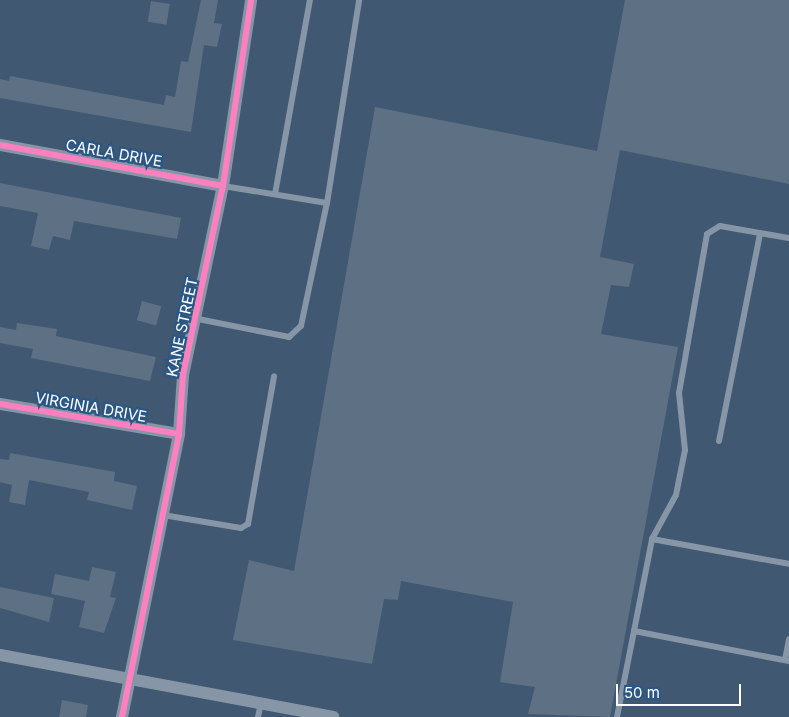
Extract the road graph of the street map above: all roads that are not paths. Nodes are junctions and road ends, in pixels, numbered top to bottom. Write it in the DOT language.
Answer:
graph roads {
  1 [pos="251,0"];
  2 [pos="310,0"];
  3 [pos="359,0"];
  4 [pos="0,145"];
  5 [pos="222,186"];
  6 [pos="275,194"];
  7 [pos="327,202"];
  8 [pos="760,233"];
  9 [pos="789,238"];
  10 [pos="198,319"];
  11 [pos="274,376"];
  12 [pos="0,404"];
  13 [pos="178,434"];
  14 [pos="719,441"];
  15 [pos="163,515"];
  16 [pos="652,539"];
  17 [pos="789,564"];
  18 [pos="634,631"];
  19 [pos="789,639"];
  20 [pos="0,655"];
  21 [pos="787,661"];
  22 [pos="130,679"];
  23 [pos="260,703"];
  24 [pos="122,717"];
  25 [pos="258,717"];
  26 [pos="333,717"];
  27 [pos="617,717"];
  1 -- 5 [label="street, KANE STREET"];
  2 -- 6 [label="lane"];
  3 -- 7 [label="lane"];
  4 -- 5 [label="street, CARLA DRIVE"];
  5 -- 6 [label="lane"];
  5 -- 10 [label="street, KANE STREET"];
  6 -- 7 [label="lane"];
  7 -- 10 [label="lane"];
  8 -- 9 [label="lane"];
  8 -- 14 [label="lane"];
  8 -- 16 [label="lane"];
  10 -- 13 [label="street, KANE STREET"];
  11 -- 15 [label="lane"];
  12 -- 13 [label="street, VIRGINIA DRIVE"];
  13 -- 15 [label="street, KANE STREET"];
  15 -- 22 [label="street, KANE STREET"];
  16 -- 17 [label="lane"];
  16 -- 18 [label="lane"];
  18 -- 21 [label="lane"];
  18 -- 27 [label="lane"];
  19 -- 21 [label="lane"];
  20 -- 22 [label="street"];
  22 -- 23 [label="street"];
  22 -- 24 [label="street, KANE STREET"];
  23 -- 25 [label="lane"];
  23 -- 26 [label="street"];
}
